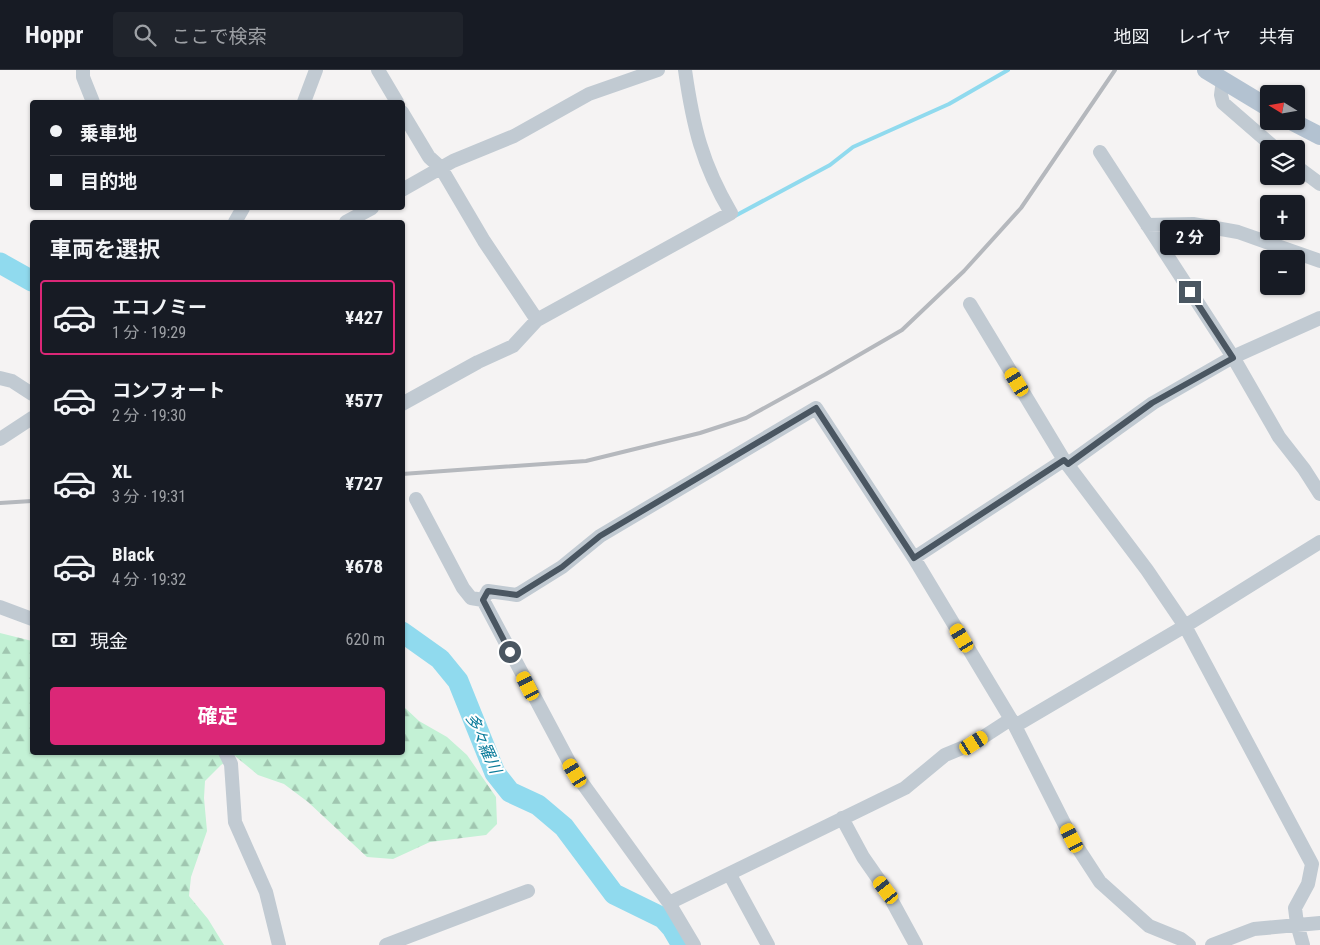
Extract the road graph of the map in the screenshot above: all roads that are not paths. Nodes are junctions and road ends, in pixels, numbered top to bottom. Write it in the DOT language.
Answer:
graph roads {
  1 [pos="83,70"];
  2 [pos="316,70"];
  3 [pos="378,70"];
  4 [pos="658,70"];
  5 [pos="685,70"];
  6 [pos="1206,70"];
  7 [pos="1223,80"];
  8 [pos="92,100"];
  9 [pos="305,100"];
  10 [pos="396,100"];
  11 [pos="1260,103"];
  12 [pos="405,117"];
  13 [pos="1305,128"];
  14 [pos="1320,136"];
  15 [pos="1266,140"];
  16 [pos="1100,152"];
  17 [pos="440,168"];
  18 [pos="1305,173"];
  19 [pos="1320,184"];
  20 [pos="405,188"];
  21 [pos="368,210"];
  22 [pos="350,220"];
  23 [pos="1147,226"];
  24 [pos="1320,261"];
  25 [pos="970,304"];
  26 [pos="1320,318"];
  27 [pos="536,320"];
  28 [pos="1233,358"];
  29 [pos="0,378"];
  30 [pos="30,393"];
  31 [pos="405,402"];
  32 [pos="30,419"];
  33 [pos="0,439"];
  34 [pos="1066,462"];
  35 [pos="1320,494"];
  36 [pos="416,500"];
  37 [pos="1320,542"];
  38 [pos="914,558"];
  39 [pos="483,600"];
  40 [pos="0,607"];
  41 [pos="30,618"];
  42 [pos="1185,626"];
  43 [pos="1013,723"];
  44 [pos="226,755"];
  45 [pos="842,818"];
  46 [pos="730,875"];
  47 [pos="528,892"];
  48 [pos="669,903"];
  49 [pos="1320,923"];
  50 [pos="1297,924"];
  51 [pos="279,945"];
  52 [pos="386,945"];
  53 [pos="694,945"];
  54 [pos="768,945"];
  55 [pos="916,945"];
  56 [pos="1189,945"];
  57 [pos="1212,945"];
  58 [pos="1304,945"];
  1 -- 8 [label="street"];
  2 -- 9 [label="street"];
  3 -- 10 [label="street"];
  4 -- 17 [label="street"];
  5 -- 27 [label="street"];
  6 -- 7 [label="main road"];
  7 -- 11 [label="main road"];
  7 -- 15 [label="street"];
  12 -- 17 [label="street"];
  13 -- 14 [label="main road"];
  16 -- 23 [label="street"];
  17 -- 20 [label="street"];
  17 -- 27 [label="street"];
  18 -- 19 [label="street"];
  21 -- 22 [label="street"];
  23 -- 24 [label="street"];
  23 -- 28 [label="street"];
  25 -- 34 [label="street"];
  26 -- 28 [label="street"];
  27 -- 31 [label="street"];
  28 -- 34 [label="street"];
  28 -- 35 [label="street"];
  29 -- 30 [label="street"];
  32 -- 33 [label="street"];
  34 -- 38 [label="street"];
  34 -- 42 [label="street"];
  36 -- 39 [label="street"];
  37 -- 42 [label="street"];
  38 -- 39 [label="street"];
  38 -- 43 [label="street"];
  39 -- 48 [label="street"];
  40 -- 41 [label="street"];
  42 -- 43 [label="street"];
  42 -- 50 [label="street"];
  43 -- 45 [label="street"];
  43 -- 56 [label="street"];
  44 -- 51 [label="street"];
  45 -- 46 [label="street"];
  45 -- 55 [label="street"];
  46 -- 48 [label="street"];
  46 -- 54 [label="street"];
  47 -- 52 [label="street"];
  48 -- 53 [label="street"];
  49 -- 50 [label="street"];
  50 -- 57 [label="street"];
  50 -- 58 [label="street"];
}
